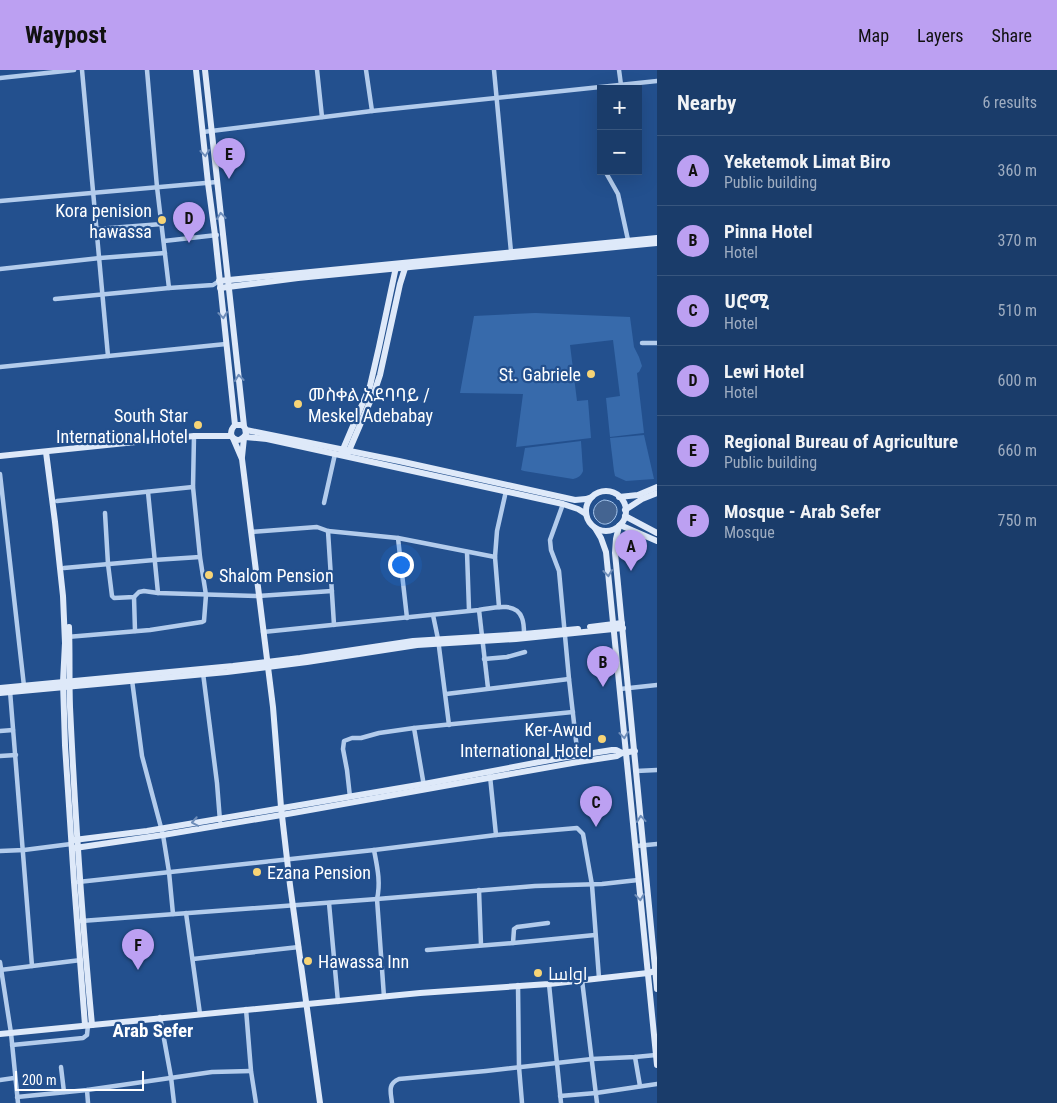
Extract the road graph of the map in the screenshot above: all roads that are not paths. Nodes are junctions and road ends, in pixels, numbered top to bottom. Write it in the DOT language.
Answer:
graph roads {
  1 [pos="74,70"];
  2 [pos="82,70"];
  3 [pos="147,70"];
  4 [pos="196,70"];
  5 [pos="205,70"];
  6 [pos="317,70"];
  7 [pos="366,70"];
  8 [pos="494,70"];
  9 [pos="619,70"];
  10 [pos="0,78"];
  11 [pos="657,81"];
  12 [pos="621,85"];
  13 [pos="597,89"];
  14 [pos="497,98"];
  15 [pos="372,111"];
  16 [pos="322,117"];
  17 [pos="212,131"];
  18 [pos="202,132"];
  19 [pos="607,175"];
  20 [pos="218,182"];
  21 [pos="208,183"];
  22 [pos="157,187"];
  23 [pos="94,193"];
  24 [pos="0,201"];
  25 [pos="162,224"];
  26 [pos="97,229"];
  27 [pos="223,235"];
  28 [pos="215,236"];
  29 [pos="657,238"];
  30 [pos="628,240"];
  31 [pos="164,241"];
  32 [pos="657,243"];
  33 [pos="511,252"];
  34 [pos="165,253"];
  35 [pos="100,258"];
  36 [pos="406,265"];
  37 [pos="396,266"];
  38 [pos="0,269"];
  39 [pos="383,270"];
  40 [pos="228,284"];
  41 [pos="217,285"];
  42 [pos="392,286"];
  43 [pos="169,288"];
  44 [pos="103,294"];
  45 [pos="55,299"];
  46 [pos="642,343"];
  47 [pos="657,343"];
  48 [pos="226,344"];
  49 [pos="108,356"];
  50 [pos="0,367"];
  51 [pos="232,432"];
  52 [pos="245,433"];
  53 [pos="194,436"];
  54 [pos="48,452"];
  55 [pos="343,453"];
  56 [pos="0,456"];
  57 [pos="242,459"];
  58 [pos="0,474"];
  59 [pos="193,487"];
  60 [pos="657,487"];
  61 [pos="506,491"];
  62 [pos="148,492"];
  63 [pos="657,493"];
  64 [pos="619,496"];
  65 [pos="592,498"];
  66 [pos="57,501"];
  67 [pos="324,504"];
  68 [pos="563,504"];
  69 [pos="105,513"];
  70 [pos="625,513"];
  71 [pos="586,514"];
  72 [pos="620,526"];
  73 [pos="595,528"];
  74 [pos="634,530"];
  75 [pos="328,531"];
  76 [pos="251,532"];
  77 [pos="657,533"];
  78 [pos="398,538"];
  79 [pos="616,539"];
  80 [pos="657,541"];
  81 [pos="467,552"];
  82 [pos="200,557"];
  83 [pos="495,557"];
  84 [pos="154,560"];
  85 [pos="108,564"];
  86 [pos="64,568"];
  87 [pos="332,591"];
  88 [pos="158,593"];
  89 [pos="206,595"];
  90 [pos="258,596"];
  91 [pos="134,597"];
  92 [pos="499,606"];
  93 [pos="469,610"];
  94 [pos="479,610"];
  95 [pos="433,615"];
  96 [pos="408,618"];
  97 [pos="334,625"];
  98 [pos="622,626"];
  99 [pos="614,627"];
  100 [pos="135,631"];
  101 [pos="263,632"];
  102 [pos="564,632"];
  103 [pos="524,634"];
  104 [pos="67,637"];
  105 [pos="482,639"];
  106 [pos="438,642"];
  107 [pos="525,652"];
  108 [pos="484,659"];
  109 [pos="267,664"];
  110 [pos="202,672"];
  111 [pos="132,678"];
  112 [pos="569,679"];
  113 [pos="66,685"];
  114 [pos="657,685"];
  115 [pos="24,686"];
  116 [pos="0,688"];
  117 [pos="488,688"];
  118 [pos="628,688"];
  119 [pos="620,689"];
  120 [pos="10,690"];
  121 [pos="0,693"];
  122 [pos="446,694"];
  123 [pos="573,712"];
  124 [pos="449,725"];
  125 [pos="414,728"];
  126 [pos="13,730"];
  127 [pos="0,731"];
  128 [pos="635,751"];
  129 [pos="624,753"];
  130 [pos="16,755"];
  131 [pos="0,756"];
  132 [pos="578,758"];
  133 [pos="657,770"];
  134 [pos="636,771"];
  135 [pos="490,775"];
  136 [pos="424,786"];
  137 [pos="280,796"];
  138 [pos="350,799"];
  139 [pos="295,805"];
  140 [pos="282,811"];
  141 [pos="270,813"];
  142 [pos="293,813"];
  143 [pos="220,822"];
  144 [pos="283,825"];
  145 [pos="162,831"];
  146 [pos="496,835"];
  147 [pos="74,844"];
  148 [pos="657,844"];
  149 [pos="643,845"];
  150 [pos="636,846"];
  151 [pos="24,850"];
  152 [pos="374,850"];
  153 [pos="0,851"];
  154 [pos="287,859"];
  155 [pos="169,872"];
  156 [pos="638,880"];
  157 [pos="77,882"];
  158 [pos="592,885"];
  159 [pos="479,890"];
  160 [pos="377,899"];
  161 [pos="329,903"];
  162 [pos="293,905"];
  163 [pos="173,914"];
  164 [pos="186,914"];
  165 [pos="80,921"];
  166 [pos="548,923"];
  167 [pos="595,935"];
  168 [pos="513,943"];
  169 [pos="481,945"];
  170 [pos="299,947"];
  171 [pos="427,950"];
  172 [pos="193,959"];
  173 [pos="83,960"];
  174 [pos="0,962"];
  175 [pos="32,966"];
  176 [pos="1,970"];
  177 [pos="654,971"];
  178 [pos="599,978"];
  179 [pos="582,980"];
  180 [pos="549,984"];
  181 [pos="518,985"];
  182 [pos="657,989"];
  183 [pos="384,997"];
  184 [pos="338,1002"];
  185 [pos="306,1004"];
  186 [pos="246,1009"];
  187 [pos="200,1014"];
  188 [pos="160,1018"];
  189 [pos="88,1025"];
  190 [pos="655,1027"];
  191 [pos="10,1033"];
  192 [pos="0,1034"];
  193 [pos="12,1045"];
  194 [pos="656,1052"];
  195 [pos="635,1057"];
  196 [pos="592,1059"];
  197 [pos="557,1063"];
  198 [pos="657,1065"];
  199 [pos="61,1067"];
  200 [pos="519,1067"];
  201 [pos="251,1071"];
  202 [pos="14,1078"];
  203 [pos="171,1078"];
  204 [pos="0,1080"];
  205 [pos="657,1084"];
  206 [pos="640,1086"];
  207 [pos="87,1090"];
  208 [pos="64,1092"];
  209 [pos="596,1092"];
  210 [pos="560,1096"];
  211 [pos="17,1097"];
  212 [pos="18,1103"];
  213 [pos="88,1103"];
  214 [pos="174,1103"];
  215 [pos="256,1103"];
  216 [pos="320,1103"];
  217 [pos="392,1103"];
  218 [pos="522,1103"];
  219 [pos="561,1103"];
  220 [pos="597,1103"];
  1 -- 10 [label="street"];
  2 -- 23 [label="street"];
  3 -- 22 [label="street"];
  4 -- 18 [label="street"];
  5 -- 17 [label="street"];
  6 -- 16 [label="street"];
  7 -- 15 [label="street"];
  8 -- 14 [label="street"];
  9 -- 12 [label="street"];
  11 -- 12 [label="street"];
  13 -- 14 [label="street"];
  14 -- 15 [label="street"];
  14 -- 33 [label="street"];
  15 -- 16 [label="street"];
  16 -- 17 [label="street"];
  17 -- 18 [label="street"];
  17 -- 20 [label="street"];
  18 -- 21 [label="street, one-way"];
  19 -- 30 [label="street"];
  20 -- 21 [label="street"];
  27 -- 20 [label="street, one-way"];
  21 -- 22 [label="street"];
  21 -- 28 [label="street"];
  22 -- 23 [label="street"];
  22 -- 25 [label="street"];
  23 -- 24 [label="street"];
  23 -- 26 [label="street"];
  25 -- 26 [label="street"];
  25 -- 31 [label="street"];
  26 -- 35 [label="street"];
  27 -- 28 [label="street"];
  27 -- 40 [label="street"];
  28 -- 31 [label="street"];
  28 -- 41 [label="street"];
  29 -- 30 [label="street"];
  30 -- 33 [label="street"];
  31 -- 34 [label="street"];
  32 -- 36 [label="street"];
  33 -- 36 [label="street"];
  34 -- 35 [label="street"];
  34 -- 43 [label="street"];
  35 -- 38 [label="street"];
  35 -- 44 [label="street"];
  36 -- 37 [label="street"];
  36 -- 55 [label="street"];
  37 -- 39 [label="street"];
  37 -- 40 [label="street"];
  37 -- 42 [label="street"];
  39 -- 40 [label="street"];
  39 -- 42 [label="street"];
  40 -- 41 [label="street"];
  52 -- 40 [label="street, one-way"];
  41 -- 43 [label="street"];
  41 -- 48 [label="street, one-way"];
  42 -- 55 [label="street"];
  43 -- 44 [label="street"];
  44 -- 45 [label="street"];
  44 -- 49 [label="street"];
  46 -- 47 [label="street"];
  48 -- 49 [label="street"];
  48 -- 51 [label="street"];
  49 -- 50 [label="street"];
  51 -- 52 [label="street"];
  51 -- 52 [label="street"];
  51 -- 53 [label="street"];
  51 -- 57 [label="street"];
  52 -- 55 [label="street"];
  52 -- 57 [label="street"];
  53 -- 54 [label="street"];
  53 -- 59 [label="street"];
  54 -- 56 [label="street"];
  54 -- 66 [label="street"];
  54 -- 104 [label="street"];
  55 -- 61 [label="street"];
  55 -- 65 [label="street"];
  55 -- 67 [label="street"];
  57 -- 76 [label="street"];
  58 -- 115 [label="street"];
  59 -- 62 [label="street"];
  59 -- 82 [label="street"];
  60 -- 64 [label="street"];
  61 -- 68 [label="street"];
  61 -- 83 [label="street"];
  62 -- 66 [label="street"];
  62 -- 84 [label="street"];
  63 -- 70 [label="street"];
  64 -- 65 [label="street"];
  64 -- 70 [label="street"];
  65 -- 71 [label="street"];
  66 -- 86 [label="street"];
  68 -- 71 [label="street"];
  68 -- 102 [label="street"];
  69 -- 85 [label="street"];
  70 -- 72 [label="street"];
  70 -- 77 [label="street"];
  71 -- 73 [label="street"];
  72 -- 73 [label="street"];
  72 -- 74 [label="street"];
  72 -- 79 [label="street"];
  73 -- 99 [label="street, one-way"];
  74 -- 79 [label="street"];
  74 -- 80 [label="street"];
  75 -- 76 [label="street"];
  75 -- 78 [label="street"];
  75 -- 87 [label="street"];
  76 -- 90 [label="street"];
  78 -- 81 [label="street"];
  78 -- 96 [label="street"];
  79 -- 98 [label="street"];
  81 -- 83 [label="street"];
  81 -- 93 [label="street"];
  82 -- 84 [label="street"];
  82 -- 89 [label="street"];
  83 -- 92 [label="street"];
  84 -- 85 [label="street"];
  84 -- 88 [label="street"];
  85 -- 86 [label="street"];
  85 -- 91 [label="street"];
  86 -- 104 [label="street"];
  87 -- 90 [label="street"];
  87 -- 97 [label="street"];
  88 -- 89 [label="street"];
  88 -- 91 [label="street"];
  89 -- 90 [label="street"];
  89 -- 100 [label="street"];
  90 -- 101 [label="street"];
  91 -- 100 [label="street"];
  92 -- 94 [label="street"];
  92 -- 103 [label="street"];
  93 -- 94 [label="street"];
  93 -- 95 [label="street"];
  94 -- 105 [label="street"];
  95 -- 96 [label="street"];
  95 -- 106 [label="street"];
  96 -- 97 [label="street"];
  97 -- 101 [label="street"];
  98 -- 99 [label="street"];
  98 -- 118 [label="street"];
  99 -- 102 [label="street"];
  99 -- 119 [label="street"];
  100 -- 104 [label="street"];
  101 -- 109 [label="street"];
  102 -- 103 [label="street"];
  102 -- 105 [label="street"];
  102 -- 112 [label="street"];
  103 -- 105 [label="street"];
  104 -- 113 [label="street"];
  105 -- 106 [label="street"];
  105 -- 108 [label="street"];
  106 -- 109 [label="street"];
  106 -- 122 [label="street"];
  107 -- 108 [label="street"];
  108 -- 117 [label="street"];
  109 -- 110 [label="street"];
  109 -- 137 [label="street"];
  110 -- 111 [label="street"];
  110 -- 143 [label="street"];
  111 -- 113 [label="street"];
  111 -- 145 [label="street"];
  112 -- 117 [label="street"];
  112 -- 123 [label="street"];
  113 -- 115 [label="street"];
  113 -- 120 [label="street"];
  113 -- 147 [label="street"];
  114 -- 118 [label="street"];
  115 -- 120 [label="street"];
  116 -- 120 [label="street"];
  117 -- 122 [label="street"];
  118 -- 119 [label="street"];
  118 -- 128 [label="street"];
  119 -- 129 [label="street, one-way"];
  120 -- 121 [label="street"];
  120 -- 126 [label="street"];
  122 -- 124 [label="street"];
  123 -- 124 [label="street"];
  123 -- 132 [label="street"];
  124 -- 125 [label="street"];
  125 -- 136 [label="street"];
  125 -- 138 [label="street"];
  126 -- 127 [label="street"];
  126 -- 130 [label="street"];
  128 -- 129 [label="street"];
  128 -- 134 [label="street"];
  129 -- 132 [label="street"];
  129 -- 150 [label="street"];
  130 -- 131 [label="street"];
  130 -- 151 [label="street"];
  132 -- 135 [label="street"];
  133 -- 134 [label="street"];
  149 -- 134 [label="street, one-way"];
  135 -- 136 [label="street"];
  135 -- 146 [label="street"];
  136 -- 138 [label="street"];
  137 -- 139 [label="street"];
  137 -- 140 [label="street"];
  137 -- 141 [label="street"];
  138 -- 139 [label="street"];
  138 -- 142 [label="street"];
  139 -- 140 [label="street"];
  140 -- 141 [label="street"];
  140 -- 142 [label="street"];
  140 -- 144 [label="street"];
  141 -- 143 [label="street"];
  141 -- 144 [label="street"];
  142 -- 144 [label="street"];
  143 -- 145 [label="street"];
  144 -- 154 [label="street"];
  145 -- 147 [label="street"];
  145 -- 155 [label="street"];
  146 -- 152 [label="street"];
  146 -- 158 [label="street"];
  147 -- 151 [label="street"];
  147 -- 157 [label="street"];
  148 -- 149 [label="street"];
  149 -- 150 [label="street"];
  149 -- 177 [label="street"];
  150 -- 156 [label="street"];
  151 -- 153 [label="street"];
  151 -- 175 [label="street"];
  152 -- 154 [label="street"];
  152 -- 160 [label="street"];
  154 -- 155 [label="street"];
  154 -- 162 [label="street"];
  155 -- 157 [label="street"];
  155 -- 163 [label="street"];
  156 -- 158 [label="street"];
  156 -- 177 [label="street, one-way"];
  157 -- 165 [label="street"];
  158 -- 159 [label="street"];
  158 -- 167 [label="street"];
  159 -- 160 [label="street"];
  159 -- 169 [label="street"];
  160 -- 161 [label="street"];
  160 -- 183 [label="street"];
  161 -- 162 [label="street"];
  161 -- 184 [label="street"];
  162 -- 164 [label="street"];
  162 -- 170 [label="street"];
  163 -- 164 [label="street"];
  163 -- 165 [label="street"];
  164 -- 172 [label="street"];
  165 -- 173 [label="street"];
  166 -- 168 [label="street"];
  167 -- 168 [label="street"];
  167 -- 178 [label="street"];
  168 -- 169 [label="street"];
  169 -- 171 [label="street"];
  170 -- 172 [label="street"];
  170 -- 185 [label="street"];
  172 -- 187 [label="street"];
  173 -- 175 [label="street"];
  173 -- 189 [label="street"];
  174 -- 176 [label="street"];
  175 -- 176 [label="street"];
  176 -- 191 [label="street"];
  177 -- 178 [label="street"];
  177 -- 182 [label="street"];
  177 -- 190 [label="street"];
  178 -- 179 [label="street"];
  179 -- 180 [label="street"];
  179 -- 196 [label="street"];
  180 -- 181 [label="street"];
  180 -- 197 [label="street"];
  181 -- 183 [label="street"];
  181 -- 200 [label="street"];
  183 -- 184 [label="street"];
  184 -- 185 [label="street"];
  185 -- 186 [label="street"];
  185 -- 216 [label="street"];
  186 -- 187 [label="street"];
  186 -- 201 [label="street"];
  187 -- 188 [label="street"];
  188 -- 189 [label="street"];
  188 -- 203 [label="street"];
  189 -- 191 [label="street"];
  189 -- 193 [label="street"];
  190 -- 194 [label="street"];
  191 -- 192 [label="street"];
  191 -- 193 [label="street"];
  193 -- 202 [label="street"];
  194 -- 195 [label="street"];
  194 -- 198 [label="street"];
  195 -- 196 [label="street"];
  195 -- 206 [label="street"];
  196 -- 197 [label="street"];
  196 -- 209 [label="street"];
  197 -- 200 [label="street"];
  197 -- 210 [label="street"];
  199 -- 208 [label="street"];
  200 -- 217 [label="street"];
  200 -- 218 [label="street"];
  201 -- 203 [label="street"];
  201 -- 215 [label="street"];
  202 -- 204 [label="street"];
  202 -- 211 [label="street"];
  203 -- 207 [label="street"];
  203 -- 214 [label="street"];
  205 -- 206 [label="street"];
  206 -- 209 [label="street"];
  207 -- 208 [label="street"];
  207 -- 213 [label="street"];
  208 -- 211 [label="street"];
  209 -- 210 [label="street"];
  209 -- 220 [label="street"];
  210 -- 219 [label="street"];
  211 -- 212 [label="street"];
}
